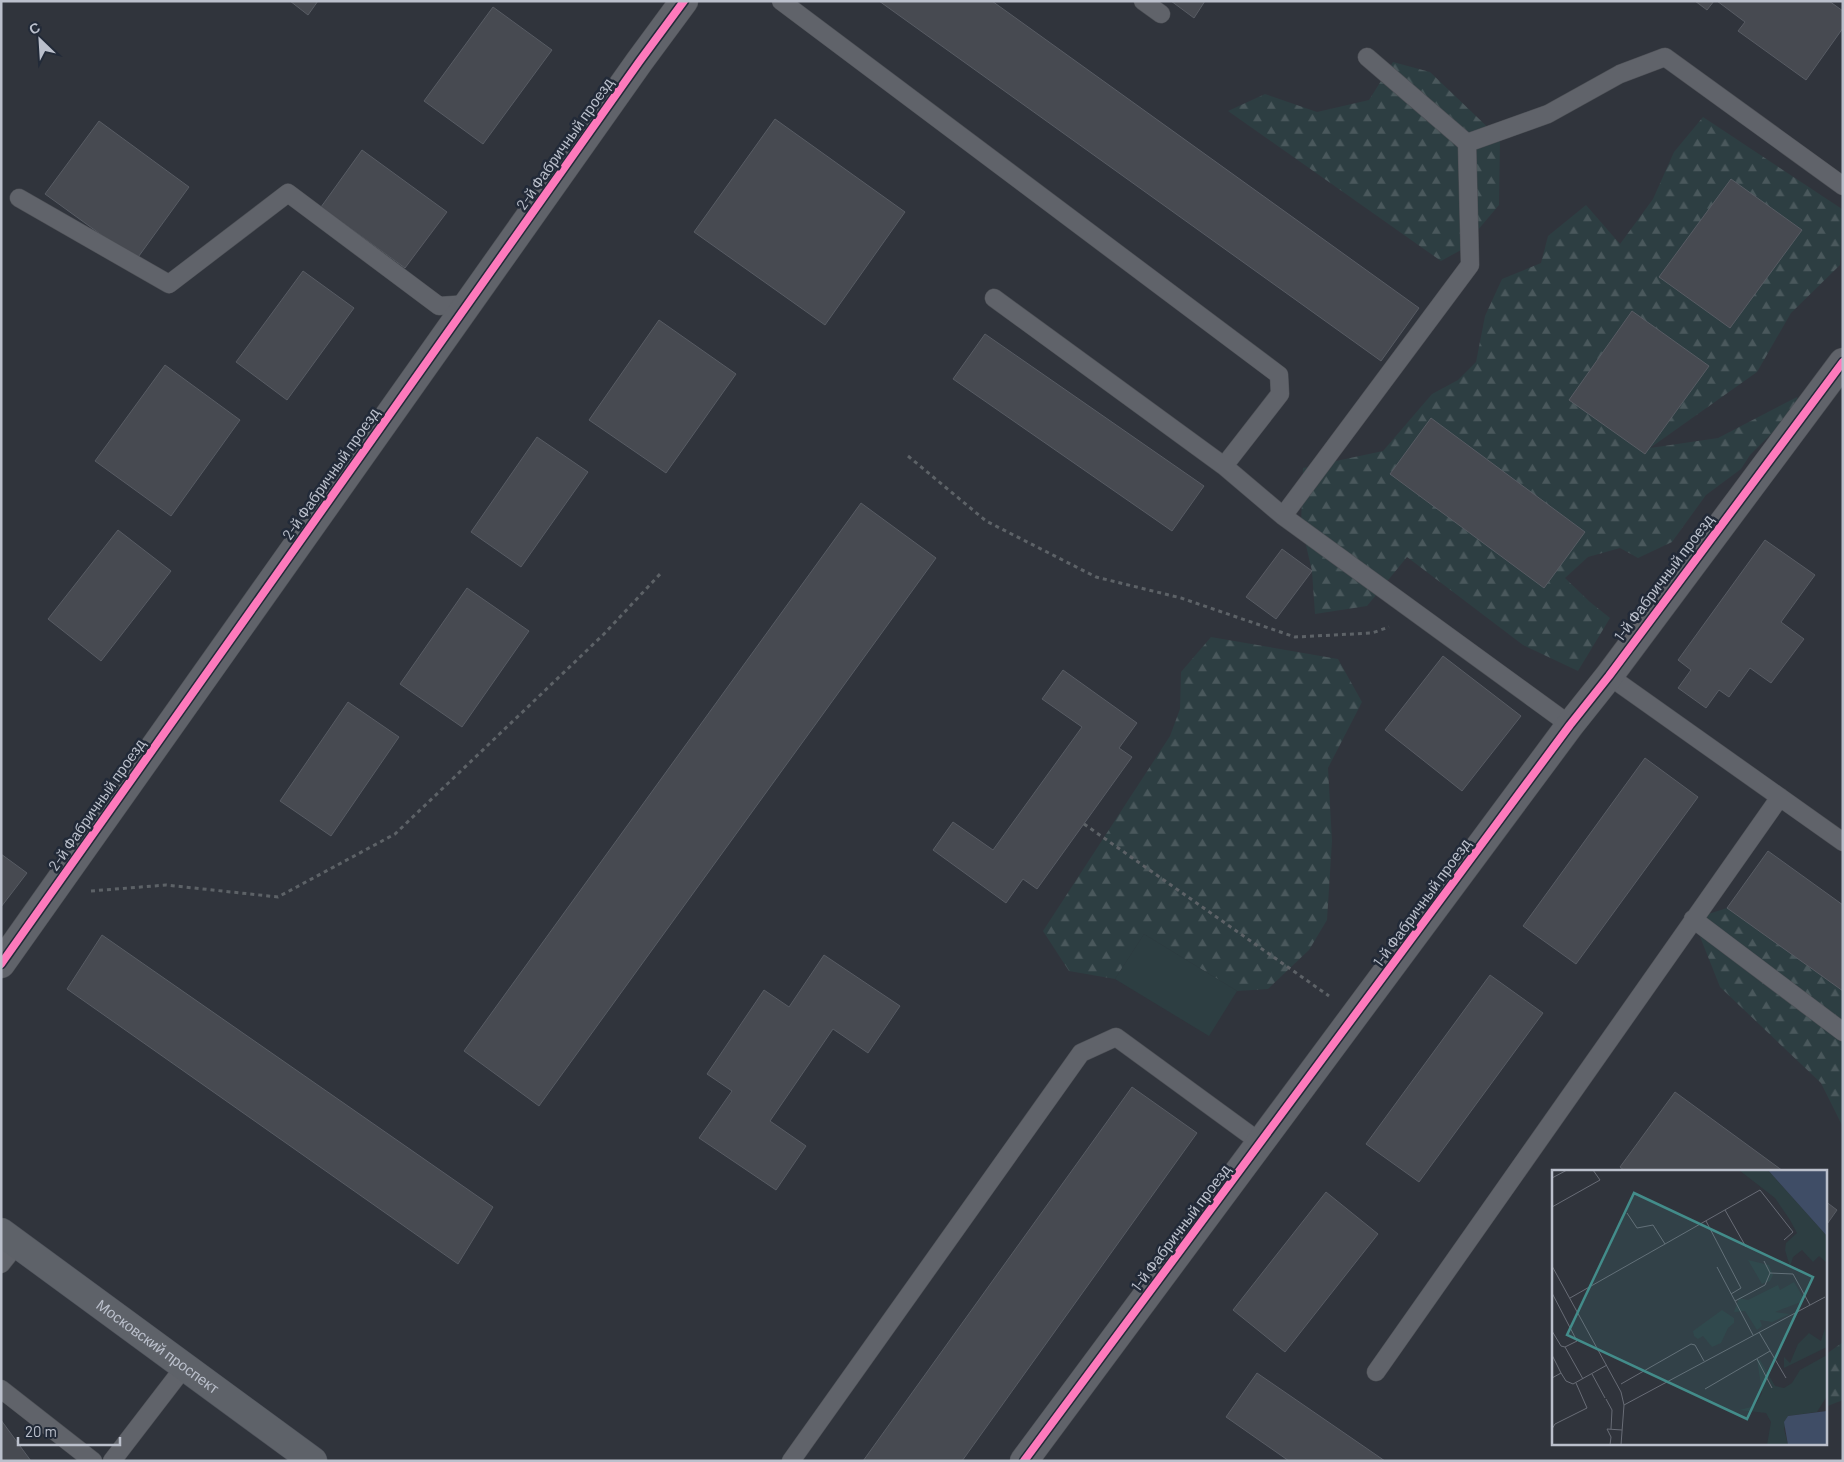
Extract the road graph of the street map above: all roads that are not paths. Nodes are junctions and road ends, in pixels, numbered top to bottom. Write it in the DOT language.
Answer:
graph roads {
  1 [pos="684,1"];
  2 [pos="782,1"];
  3 [pos="1143,1"];
  4 [pos="1161,14"];
  5 [pos="1367,57"];
  6 [pos="1467,142"];
  7 [pos="1843,186"];
  8 [pos="20,198"];
  9 [pos="994,298"];
  10 [pos="468,304"];
  11 [pos="1843,362"];
  12 [pos="1224,466"];
  13 [pos="1283,516"];
  14 [pos="1609,676"];
  15 [pos="1570,725"];
  16 [pos="1780,797"];
  17 [pos="1843,842"];
  18 [pos="1693,919"];
  19 [pos="1,964"];
  20 [pos="1843,1032"];
  21 [pos="1261,1143"];
  22 [pos="7,1247"];
  23 [pos="185,1366"];
  24 [pos="1376,1372"];
  25 [pos="1,1388"];
  26 [pos="93,1461"];
  27 [pos="112,1461"];
  28 [pos="313,1461"];
  29 [pos="792,1461"];
  30 [pos="1024,1461"];
  1 -- 10 [label="street, 2-й Фабричный проезд"];
  2 -- 12 [label="lane"];
  3 -- 4 [label="lane"];
  5 -- 6 [label="lane"];
  6 -- 7 [label="lane"];
  6 -- 13 [label="lane"];
  8 -- 10 [label="lane"];
  9 -- 12 [label="lane"];
  10 -- 19 [label="street, 2-й Фабричный проезд"];
  11 -- 14 [label="street, 1-й Фабричный проезд"];
  12 -- 13 [label="lane"];
  13 -- 15 [label="lane"];
  14 -- 15 [label="street, 1-й Фабричный проезд"];
  14 -- 16 [label="lane"];
  15 -- 21 [label="street, 1-й Фабричный проезд"];
  16 -- 17 [label="lane"];
  16 -- 18 [label="lane"];
  18 -- 20 [label="lane"];
  18 -- 24 [label="lane"];
  21 -- 29 [label="lane"];
  21 -- 30 [label="street, 1-й Фабричный проезд"];
  22 -- 23 [label="main road, Московский проспект"];
  23 -- 27 [label="lane"];
  23 -- 28 [label="main road, Московский проспект"];
  25 -- 26 [label="lane"];
}
